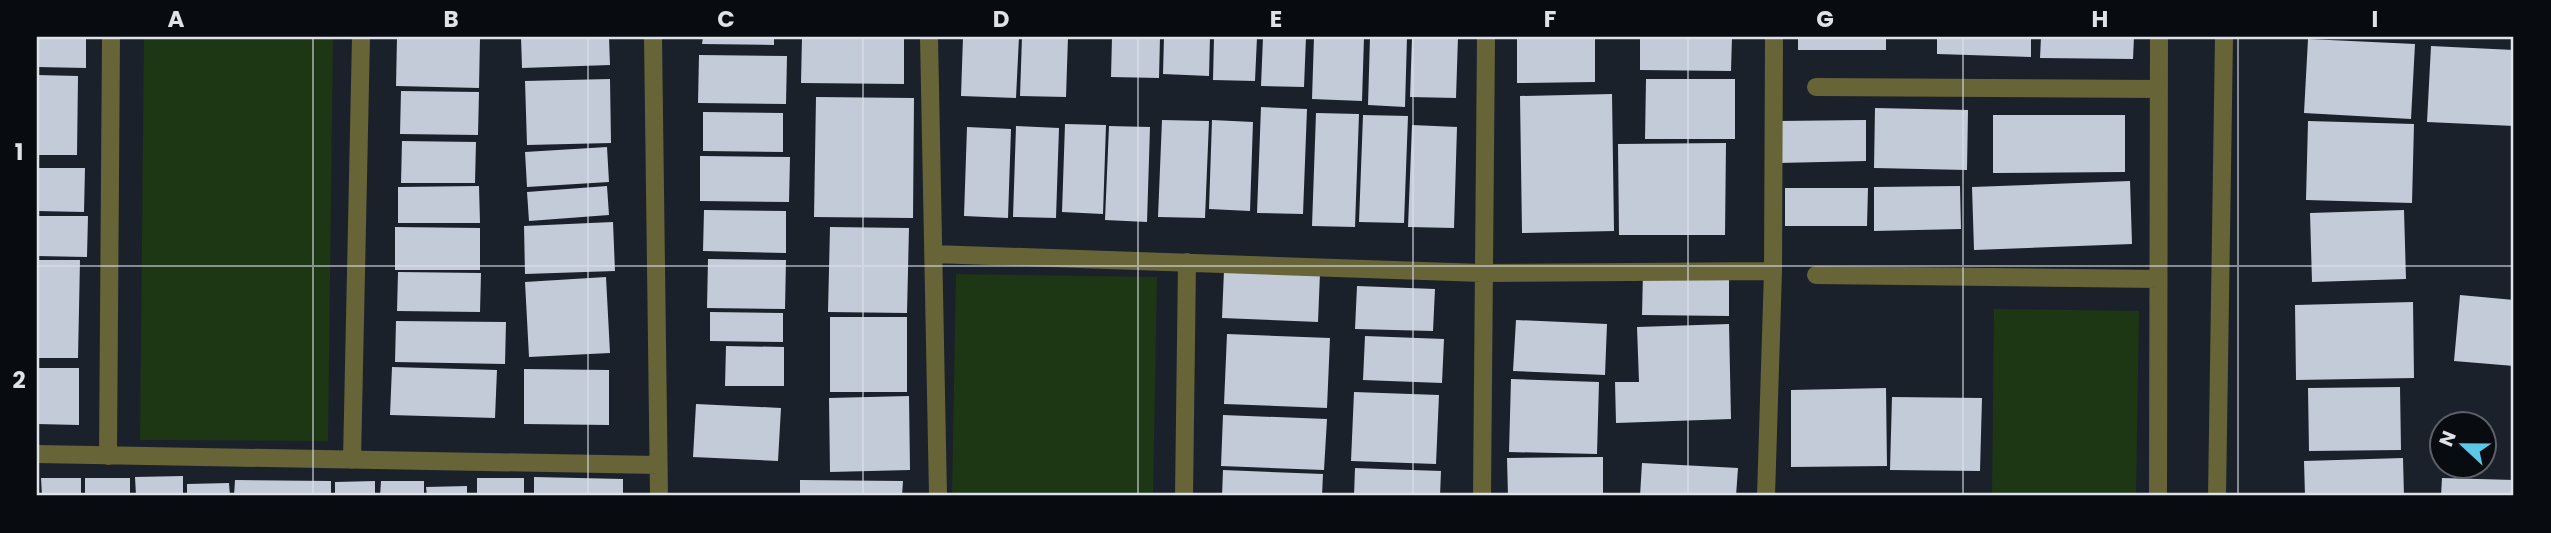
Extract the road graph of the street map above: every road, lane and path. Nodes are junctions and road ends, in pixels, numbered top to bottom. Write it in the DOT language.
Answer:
graph roads {
  1 [pos="111,37"];
  2 [pos="361,37"];
  3 [pos="653,37"];
  4 [pos="929,37"];
  5 [pos="1486,37"];
  6 [pos="1774,37"];
  7 [pos="2159,37"];
  8 [pos="2224,37"];
  9 [pos="1816,87"];
  10 [pos="2159,89"];
  11 [pos="934,254"];
  12 [pos="1187,262"];
  13 [pos="1773,271"];
  14 [pos="1482,273"];
  15 [pos="1816,275"];
  16 [pos="2158,279"];
  17 [pos="37,454"];
  18 [pos="108,456"];
  19 [pos="352,460"];
  20 [pos="658,465"];
  21 [pos="659,496"];
  22 [pos="938,496"];
  23 [pos="1184,496"];
  24 [pos="1482,496"];
  25 [pos="1766,496"];
  26 [pos="2158,496"];
  27 [pos="2217,496"];
  1 -- 18 [label="street"];
  2 -- 19 [label="street"];
  3 -- 20 [label="street"];
  4 -- 11 [label="street"];
  5 -- 14 [label="street"];
  6 -- 13 [label="street"];
  7 -- 10 [label="street"];
  8 -- 27 [label="street"];
  9 -- 10 [label="street"];
  10 -- 16 [label="street"];
  11 -- 12 [label="street"];
  11 -- 22 [label="street"];
  12 -- 14 [label="street"];
  12 -- 23 [label="street"];
  13 -- 14 [label="street"];
  13 -- 25 [label="street"];
  14 -- 24 [label="street"];
  15 -- 16 [label="street"];
  16 -- 26 [label="street"];
  17 -- 18 [label="street"];
  18 -- 19 [label="street"];
  19 -- 20 [label="street"];
  20 -- 21 [label="street"];
}
